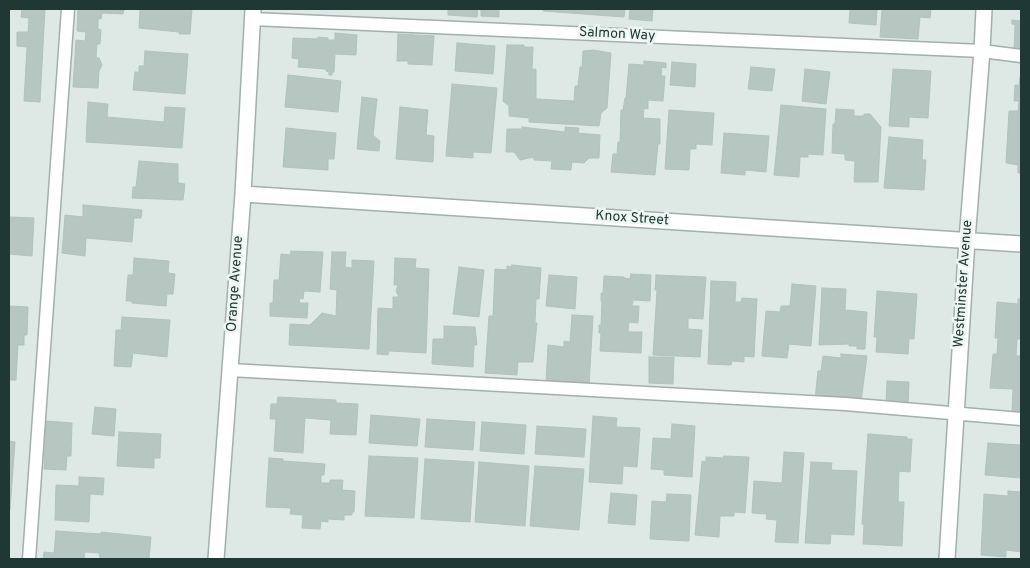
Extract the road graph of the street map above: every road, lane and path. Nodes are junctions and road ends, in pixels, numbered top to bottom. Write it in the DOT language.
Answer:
graph roads {
  1 [pos="68,9"];
  2 [pos="984,9"];
  3 [pos="252,14"];
  4 [pos="982,51"];
  5 [pos="1021,56"];
  6 [pos="243,194"];
  7 [pos="967,240"];
  8 [pos="1021,244"];
  9 [pos="230,370"];
  10 [pos="956,414"];
  11 [pos="1021,419"];
  12 [pos="29,559"];
  13 [pos="216,559"];
  14 [pos="947,559"];
  1 -- 12 [label="lane"];
  2 -- 4 [label="street, Westminster Avenue"];
  3 -- 4 [label="lane, Salmon Way"];
  3 -- 6 [label="street, Orange Avenue"];
  4 -- 5 [label="lane, Salmon Way"];
  4 -- 7 [label="street, Westminster Avenue"];
  6 -- 7 [label="street, Knox Street"];
  6 -- 9 [label="street, Orange Avenue"];
  7 -- 8 [label="street, Knox Street"];
  7 -- 10 [label="street, Westminster Avenue"];
  9 -- 10 [label="lane"];
  9 -- 13 [label="street, Orange Avenue"];
  10 -- 11 [label="lane"];
  10 -- 14 [label="street, Westminster Avenue"];
}
